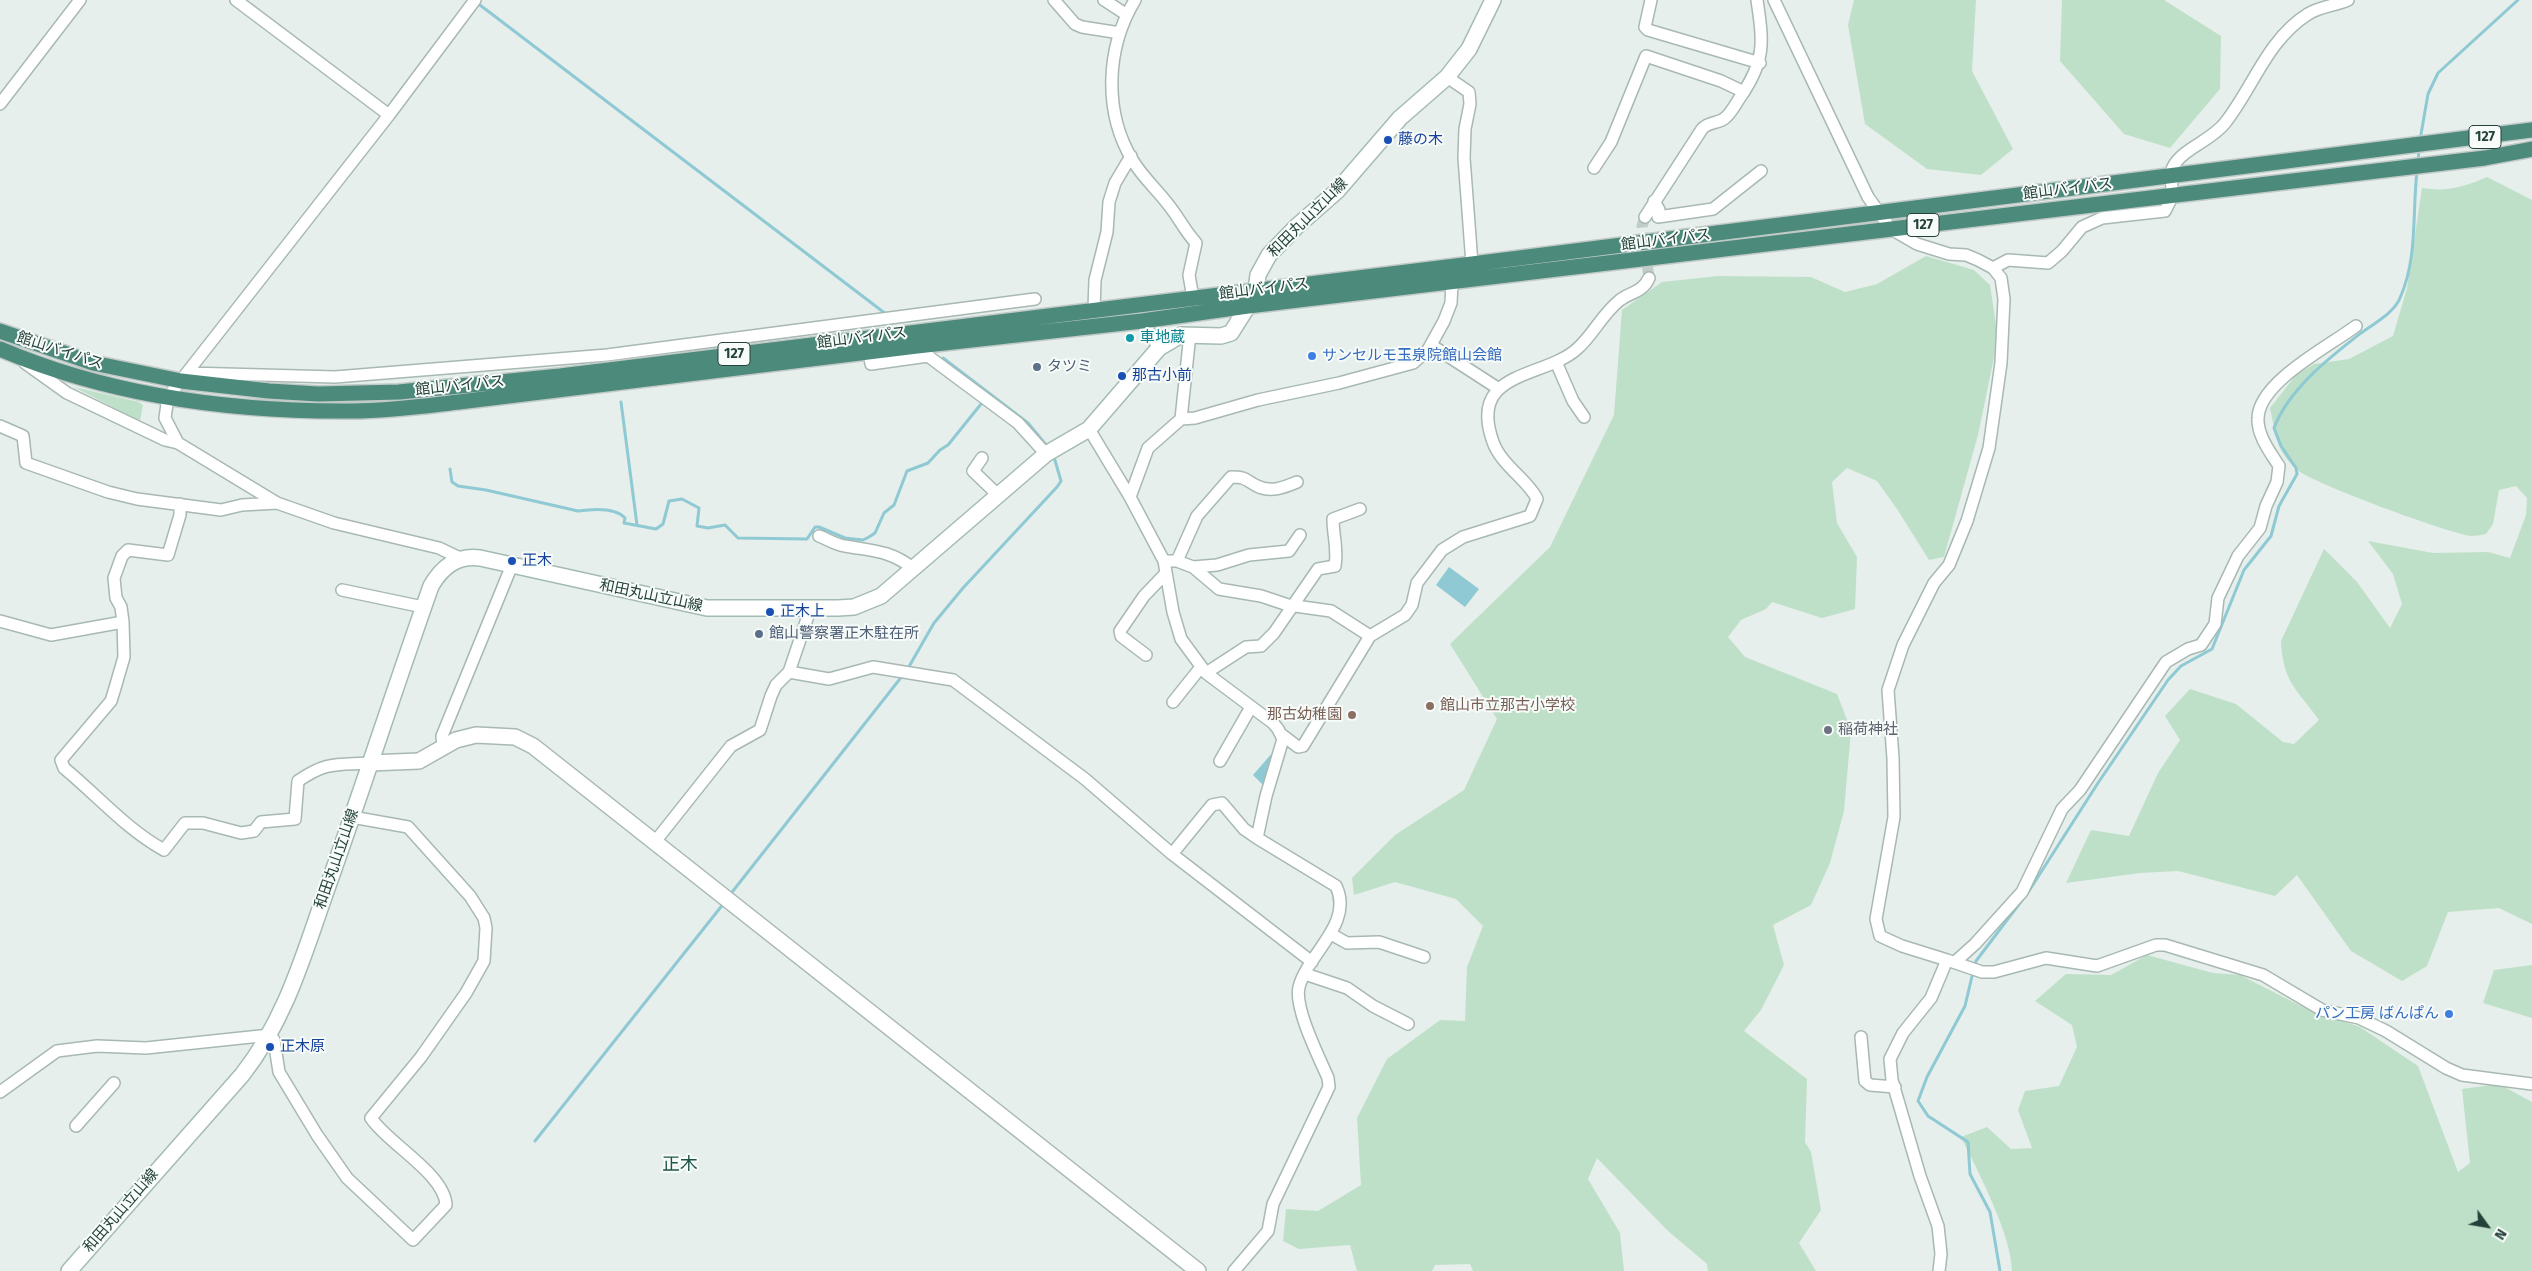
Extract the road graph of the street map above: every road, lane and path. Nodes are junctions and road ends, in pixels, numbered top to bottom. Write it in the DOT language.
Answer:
graph roads {
  1 [pos="80,0"];
  2 [pos="236,0"];
  3 [pos="1054,0"];
  4 [pos="1104,0"];
  5 [pos="1135,0"];
  6 [pos="1652,0"];
  7 [pos="1757,0"];
  8 [pos="1774,0"];
  9 [pos="2348,0"];
  10 [pos="1489,1"];
  11 [pos="474,2"];
  12 [pos="1126,14"];
  13 [pos="1120,32"];
  14 [pos="1760,62"];
  15 [pos="1447,77"];
  16 [pos="1744,92"];
  17 [pos="0,104"];
  18 [pos="389,115"];
  19 [pos="2532,130"];
  20 [pos="2532,149"];
  21 [pos="1131,156"];
  22 [pos="1594,168"];
  23 [pos="1761,170"];
  24 [pos="2171,176"];
  25 [pos="2172,194"];
  26 [pos="1654,202"];
  27 [pos="1879,214"];
  28 [pos="1645,217"];
  29 [pos="1891,229"];
  30 [pos="1472,264"];
  31 [pos="1993,268"];
  32 [pos="1650,278"];
  33 [pos="1452,283"];
  34 [pos="1256,290"];
  35 [pos="1193,298"];
  36 [pos="1035,299"];
  37 [pos="1248,306"];
  38 [pos="1094,309"];
  39 [pos="1142,321"];
  40 [pos="2356,326"];
  41 [pos="0,331"];
  42 [pos="1190,334"];
  43 [pos="1431,345"];
  44 [pos="1159,348"];
  45 [pos="0,349"];
  46 [pos="869,352"];
  47 [pos="16,356"];
  48 [pos="1556,362"];
  49 [pos="184,377"];
  50 [pos="1499,389"];
  51 [pos="168,397"];
  52 [pos="1584,417"];
  53 [pos="1181,419"];
  54 [pos="0,426"];
  55 [pos="1089,429"];
  56 [pos="178,443"];
  57 [pos="1046,454"];
  58 [pos="982,458"];
  59 [pos="1298,482"];
  60 [pos="999,496"];
  61 [pos="1130,497"];
  62 [pos="277,503"];
  63 [pos="180,504"];
  64 [pos="1360,509"];
  65 [pos="1300,535"];
  66 [pos="819,536"];
  67 [pos="460,558"];
  68 [pos="1177,561"];
  69 [pos="512,565"];
  70 [pos="1165,567"];
  71 [pos="1193,567"];
  72 [pos="914,569"];
  73 [pos="342,590"];
  74 [pos="1292,605"];
  75 [pos="423,607"];
  76 [pos="811,607"];
  77 [pos="0,620"];
  78 [pos="123,622"];
  79 [pos="1370,636"];
  80 [pos="1146,655"];
  81 [pos="1204,670"];
  82 [pos="788,672"];
  83 [pos="1172,702"];
  84 [pos="1251,707"];
  85 [pos="1281,734"];
  86 [pos="443,747"];
  87 [pos="1220,761"];
  88 [pos="370,763"];
  89 [pos="352,816"];
  90 [pos="1257,838"];
  91 [pos="654,842"];
  92 [pos="1172,854"];
  93 [pos="1331,934"];
  94 [pos="1424,957"];
  95 [pos="1951,961"];
  96 [pos="1312,962"];
  97 [pos="1305,974"];
  98 [pos="1408,1024"];
  99 [pos="270,1035"];
  100 [pos="1861,1037"];
  101 [pos="114,1083"];
  102 [pos="2532,1084"];
  103 [pos="1895,1087"];
  104 [pos="0,1092"];
  105 [pos="76,1126"];
  106 [pos="69,1271"];
  107 [pos="1198,1271"];
  108 [pos="1234,1271"];
  109 [pos="1939,1271"];
  1 -- 17 [label="street"];
  2 -- 18 [label="street"];
  3 -- 13 [label="street"];
  4 -- 12 [label="street"];
  5 -- 12 [label="street"];
  6 -- 14 [label="street"];
  7 -- 14 [label="street"];
  8 -- 27 [label="street"];
  9 -- 24 [label="street"];
  10 -- 15 [label="main road, 和田丸山立山線"];
  11 -- 18 [label="street"];
  12 -- 13 [label="street"];
  13 -- 21 [label="street"];
  14 -- 16 [label="street"];
  15 -- 30 [label="street"];
  15 -- 34 [label="main road, 和田丸山立山線"];
  16 -- 22 [label="street"];
  16 -- 26 [label="street"];
  18 -- 49 [label="street"];
  19 -- 24 [label="highway, 館山バイパス / 127"];
  20 -- 25 [label="highway, 館山バイパス / 127"];
  21 -- 35 [label="street"];
  21 -- 38 [label="street"];
  23 -- 26 [label="street"];
  24 -- 25 [label="street"];
  24 -- 27 [label="highway, 館山バイパス / 127"];
  25 -- 29 [label="highway, 館山バイパス / 127"];
  25 -- 31 [label="street"];
  26 -- 28 [label="street"];
  27 -- 29 [label="street"];
  27 -- 30 [label="highway, 館山バイパス / 127"];
  29 -- 31 [label="street"];
  29 -- 33 [label="highway, 館山バイパス / 127"];
  30 -- 34 [label="highway, 館山バイパス / 127"];
  31 -- 95 [label="street"];
  32 -- 48 [label="street"];
  33 -- 37 [label="highway, 館山バイパス / 127"];
  33 -- 43 [label="street"];
  34 -- 35 [label="highway, 館山バイパス / 127"];
  34 -- 37 [label="main road, 和田丸山立山線"];
  35 -- 38 [label="highway, 館山バイパス / 127"];
  36 -- 49 [label="street"];
  37 -- 39 [label="highway, 館山バイパス / 127"];
  37 -- 42 [label="main road, 和田丸山立山線"];
  38 -- 49 [label="highway, 館山バイパス / 127"];
  39 -- 44 [label="street"];
  39 -- 46 [label="highway, 館山バイパス / 127"];
  40 -- 95 [label="street"];
  41 -- 49 [label="highway, 館山バイパス / 127"];
  42 -- 44 [label="main road, 和田丸山立山線"];
  42 -- 53 [label="street"];
  43 -- 50 [label="street"];
  43 -- 53 [label="street"];
  44 -- 55 [label="main road, 和田丸山立山線"];
  45 -- 47 [label="highway, 館山バイパス / 127"];
  46 -- 51 [label="highway, 館山バイパス / 127"];
  46 -- 57 [label="street"];
  47 -- 51 [label="highway, 館山バイパス / 127"];
  47 -- 56 [label="street"];
  48 -- 50 [label="street"];
  48 -- 52 [label="street"];
  49 -- 51 [label="street"];
  50 -- 79 [label="street"];
  51 -- 56 [label="street"];
  53 -- 61 [label="street"];
  54 -- 63 [label="street"];
  55 -- 57 [label="main road, 和田丸山立山線"];
  55 -- 61 [label="street"];
  56 -- 62 [label="street"];
  57 -- 60 [label="main road, 和田丸山立山線"];
  58 -- 60 [label="street"];
  59 -- 68 [label="street"];
  60 -- 72 [label="main road, 和田丸山立山線"];
  61 -- 70 [label="street"];
  62 -- 63 [label="street"];
  62 -- 67 [label="street"];
  63 -- 78 [label="street"];
  64 -- 74 [label="street"];
  65 -- 71 [label="street"];
  66 -- 72 [label="street"];
  67 -- 69 [label="main road, 和田丸山立山線"];
  67 -- 75 [label="main road, 和田丸山立山線"];
  68 -- 70 [label="street"];
  68 -- 71 [label="street"];
  69 -- 76 [label="main road, 和田丸山立山線"];
  69 -- 86 [label="street"];
  70 -- 80 [label="street"];
  70 -- 81 [label="street"];
  71 -- 74 [label="street"];
  72 -- 76 [label="main road, 和田丸山立山線"];
  73 -- 75 [label="street"];
  74 -- 79 [label="street"];
  74 -- 81 [label="street"];
  75 -- 88 [label="main road, 和田丸山立山線"];
  76 -- 82 [label="street"];
  77 -- 78 [label="street"];
  78 -- 88 [label="street"];
  79 -- 85 [label="street"];
  81 -- 83 [label="street"];
  81 -- 84 [label="street"];
  82 -- 91 [label="street"];
  82 -- 92 [label="street"];
  84 -- 85 [label="street"];
  84 -- 87 [label="street"];
  85 -- 90 [label="street"];
  86 -- 88 [label="main road"];
  86 -- 91 [label="main road"];
  88 -- 89 [label="main road, 和田丸山立山線"];
  89 -- 99 [label="main road, 和田丸山立山線"];
  89 -- 99 [label="street"];
  90 -- 92 [label="street"];
  90 -- 93 [label="street"];
  91 -- 107 [label="main road"];
  92 -- 96 [label="street"];
  93 -- 94 [label="street"];
  93 -- 96 [label="street"];
  95 -- 102 [label="street"];
  95 -- 103 [label="street"];
  96 -- 97 [label="street"];
  97 -- 98 [label="street"];
  97 -- 108 [label="street"];
  99 -- 104 [label="street"];
  99 -- 106 [label="main road, 和田丸山立山線"];
  100 -- 103 [label="street"];
  101 -- 105 [label="street"];
  103 -- 109 [label="street"];
}
